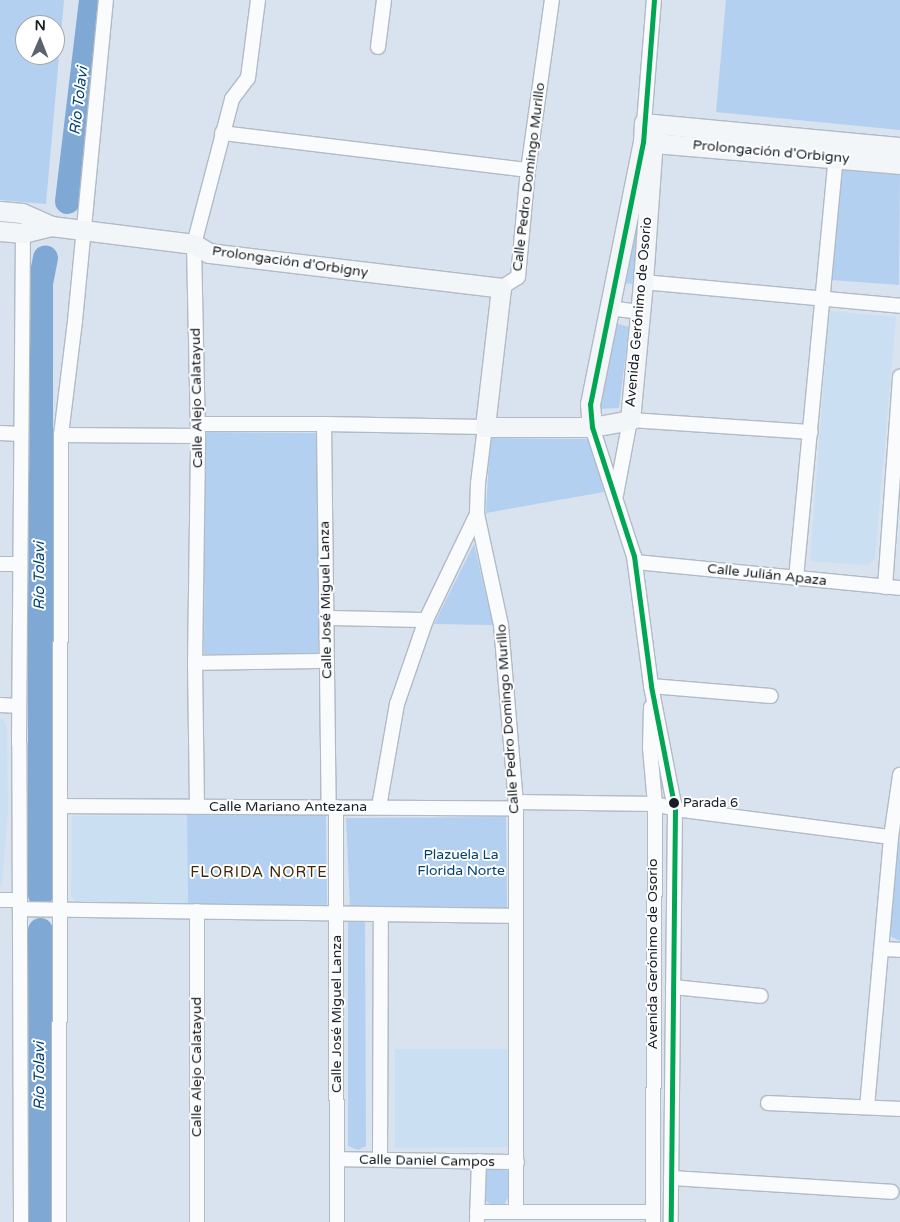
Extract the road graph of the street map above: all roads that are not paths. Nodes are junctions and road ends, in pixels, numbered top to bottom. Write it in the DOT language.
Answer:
graph roads {
  1 [pos="106,0"];
  2 [pos="258,0"];
  3 [pos="384,0"];
  4 [pos="552,0"];
  5 [pos="654,0"];
  6 [pos="378,47"];
  7 [pos="222,133"];
  8 [pos="648,133"];
  9 [pos="900,147"];
  10 [pos="836,157"];
  11 [pos="900,164"];
  12 [pos="528,170"];
  13 [pos="0,211"];
  14 [pos="51,226"];
  15 [pos="82,229"];
  16 [pos="0,231"];
  17 [pos="23,233"];
  18 [pos="194,244"];
  19 [pos="643,282"];
  20 [pos="501,288"];
  21 [pos="823,298"];
  22 [pos="900,306"];
  23 [pos="608,308"];
  24 [pos="640,312"];
  25 [pos="900,376"];
  26 [pos="630,420"];
  27 [pos="324,424"];
  28 [pos="485,427"];
  29 [pos="592,427"];
  30 [pos="198,430"];
  31 [pos="811,432"];
  32 [pos="0,433"];
  33 [pos="21,434"];
  34 [pos="61,435"];
  35 [pos="616,498"];
  36 [pos="477,514"];
  37 [pos="635,562"];
  38 [pos="0,564"];
  39 [pos="20,564"];
  40 [pos="796,578"];
  41 [pos="885,586"];
  42 [pos="900,588"];
  43 [pos="327,618"];
  44 [pos="426,620"];
  45 [pos="327,661"];
  46 [pos="195,663"];
  47 [pos="651,686"];
  48 [pos="771,696"];
  49 [pos="0,705"];
  50 [pos="19,706"];
  51 [pos="900,776"];
  52 [pos="655,804"];
  53 [pos="516,805"];
  54 [pos="60,806"];
  55 [pos="197,806"];
  56 [pos="332,807"];
  57 [pos="379,807"];
  58 [pos="675,809"];
  59 [pos="892,837"];
  60 [pos="0,900"];
  61 [pos="20,905"];
  62 [pos="60,909"];
  63 [pos="197,911"];
  64 [pos="336,913"];
  65 [pos="381,914"];
  66 [pos="515,916"];
  67 [pos="882,949"];
  68 [pos="900,950"];
  69 [pos="673,987"];
  70 [pos="761,996"];
  71 [pos="768,1103"];
  72 [pos="867,1107"];
  73 [pos="900,1109"];
  74 [pos="337,1160"];
  75 [pos="380,1160"];
  76 [pos="480,1161"];
  77 [pos="517,1162"];
  78 [pos="671,1185"];
  79 [pos="892,1192"];
  80 [pos="652,1193"];
  81 [pos="516,1212"];
  82 [pos="477,1217"];
  83 [pos="653,1217"];
  84 [pos="21,1222"];
  85 [pos="59,1222"];
  86 [pos="197,1222"];
  87 [pos="337,1222"];
  88 [pos="671,1222"];
  1 -- 15 [label="street"];
  2 -- 7 [label="street, Calle Alejo Calatayud"];
  3 -- 6 [label="street"];
  4 -- 12 [label="street, Calle Pedro Domingo Murillo"];
  5 -- 8 [label="street, Avenida Gerónimo de Osorio"];
  7 -- 12 [label="street"];
  7 -- 18 [label="street, Calle Alejo Calatayud"];
  8 -- 9 [label="street, Prolongación d'Orbigny"];
  8 -- 10 [label="street, Prolongación d'Orbigny"];
  8 -- 19 [label="street, Avenida Gerónimo de Osorio"];
  8 -- 23 [label="street, Avenida Gerónimo de Osorio"];
  10 -- 11 [label="street, Prolongación d'Orbigny"];
  10 -- 21 [label="street"];
  12 -- 20 [label="street, Calle Pedro Domingo Murillo"];
  13 -- 14 [label="street, Prolongación d'Orbigny"];
  14 -- 15 [label="street, Prolongación d'Orbigny"];
  14 -- 17 [label="street, Prolongación d'Orbigny"];
  15 -- 18 [label="street, Prolongación d'Orbigny"];
  15 -- 34 [label="street"];
  16 -- 17 [label="street, Prolongación d'Orbigny"];
  17 -- 33 [label="street"];
  18 -- 20 [label="street, Prolongación d'Orbigny"];
  18 -- 30 [label="street, Calle Alejo Calatayud"];
  19 -- 21 [label="street"];
  19 -- 24 [label="street, Avenida Gerónimo de Osorio"];
  20 -- 28 [label="street, Calle Pedro Domingo Murillo"];
  21 -- 22 [label="street"];
  21 -- 31 [label="street"];
  23 -- 24 [label="street"];
  23 -- 29 [label="street, Avenida Gerónimo de Osorio"];
  24 -- 26 [label="street, Avenida Gerónimo de Osorio"];
  25 -- 41 [label="street"];
  26 -- 29 [label="street"];
  26 -- 31 [label="street"];
  26 -- 35 [label="street, Avenida Gerónimo de Osorio"];
  27 -- 28 [label="street"];
  27 -- 30 [label="street"];
  27 -- 43 [label="street, Calle José Miguel Lanza"];
  28 -- 29 [label="street"];
  28 -- 36 [label="street, Calle Pedro Domingo Murillo"];
  29 -- 35 [label="street, Avenida Gerónimo de Osorio"];
  30 -- 34 [label="street"];
  30 -- 46 [label="street, Calle Alejo Calatayud"];
  31 -- 40 [label="street"];
  32 -- 33 [label="street"];
  33 -- 39 [label="street"];
  34 -- 54 [label="street"];
  35 -- 37 [label="street, Avenida Gerónimo de Osorio"];
  36 -- 44 [label="street"];
  36 -- 53 [label="street, Calle Pedro Domingo Murillo"];
  37 -- 40 [label="street, Calle Julián Apaza"];
  37 -- 47 [label="street, Avenida Gerónimo de Osorio"];
  38 -- 39 [label="street"];
  39 -- 50 [label="street"];
  40 -- 41 [label="street, Calle Julián Apaza"];
  41 -- 42 [label="street, Calle Julián Apaza"];
  43 -- 44 [label="street"];
  43 -- 45 [label="street, Calle José Miguel Lanza"];
  44 -- 57 [label="street"];
  45 -- 46 [label="street"];
  45 -- 56 [label="street, Calle José Miguel Lanza"];
  46 -- 55 [label="street, Calle Alejo Calatayud"];
  47 -- 48 [label="street"];
  47 -- 52 [label="street, Avenida Gerónimo de Osorio"];
  47 -- 58 [label="street, Avenida Gerónimo de Osorio"];
  49 -- 50 [label="street"];
  50 -- 61 [label="street"];
  51 -- 59 [label="street"];
  52 -- 53 [label="street, Calle Mariano Antezana"];
  52 -- 58 [label="street, Calle Mariano Antezana"];
  52 -- 80 [label="street, Avenida Gerónimo de Osorio"];
  53 -- 57 [label="street, Calle Mariano Antezana"];
  53 -- 66 [label="street, Calle Pedro Domingo Murillo"];
  54 -- 55 [label="street, Calle Mariano Antezana"];
  54 -- 62 [label="street"];
  55 -- 56 [label="street, Calle Mariano Antezana"];
  56 -- 57 [label="street, Calle Mariano Antezana"];
  56 -- 64 [label="street, Calle José Miguel Lanza"];
  58 -- 59 [label="street, Calle Mariano Antezana"];
  58 -- 69 [label="street, Avenida Gerónimo de Osorio"];
  59 -- 67 [label="street"];
  60 -- 61 [label="street"];
  61 -- 62 [label="street"];
  61 -- 84 [label="street"];
  62 -- 63 [label="street"];
  62 -- 85 [label="street"];
  63 -- 64 [label="street"];
  63 -- 86 [label="street, Calle Alejo Calatayud"];
  64 -- 65 [label="street"];
  64 -- 74 [label="street, Calle José Miguel Lanza"];
  65 -- 66 [label="street"];
  65 -- 75 [label="street"];
  66 -- 77 [label="street, Calle Pedro Domingo Murillo"];
  67 -- 68 [label="street"];
  67 -- 72 [label="street"];
  69 -- 70 [label="street"];
  69 -- 78 [label="street, Avenida Gerónimo de Osorio"];
  71 -- 72 [label="street"];
  72 -- 73 [label="street"];
  74 -- 75 [label="street, Calle Daniel Campos"];
  74 -- 87 [label="street, Calle José Miguel Lanza"];
  75 -- 76 [label="street, Calle Daniel Campos"];
  76 -- 77 [label="street, Calle Daniel Campos"];
  76 -- 82 [label="street"];
  77 -- 81 [label="street, Calle Pedro Domingo Murillo"];
  78 -- 79 [label="street"];
  78 -- 80 [label="street"];
  78 -- 88 [label="street, Avenida Gerónimo de Osorio"];
  80 -- 83 [label="street, Avenida Gerónimo de Osorio"];
  81 -- 82 [label="street"];
  81 -- 83 [label="street"];
}
